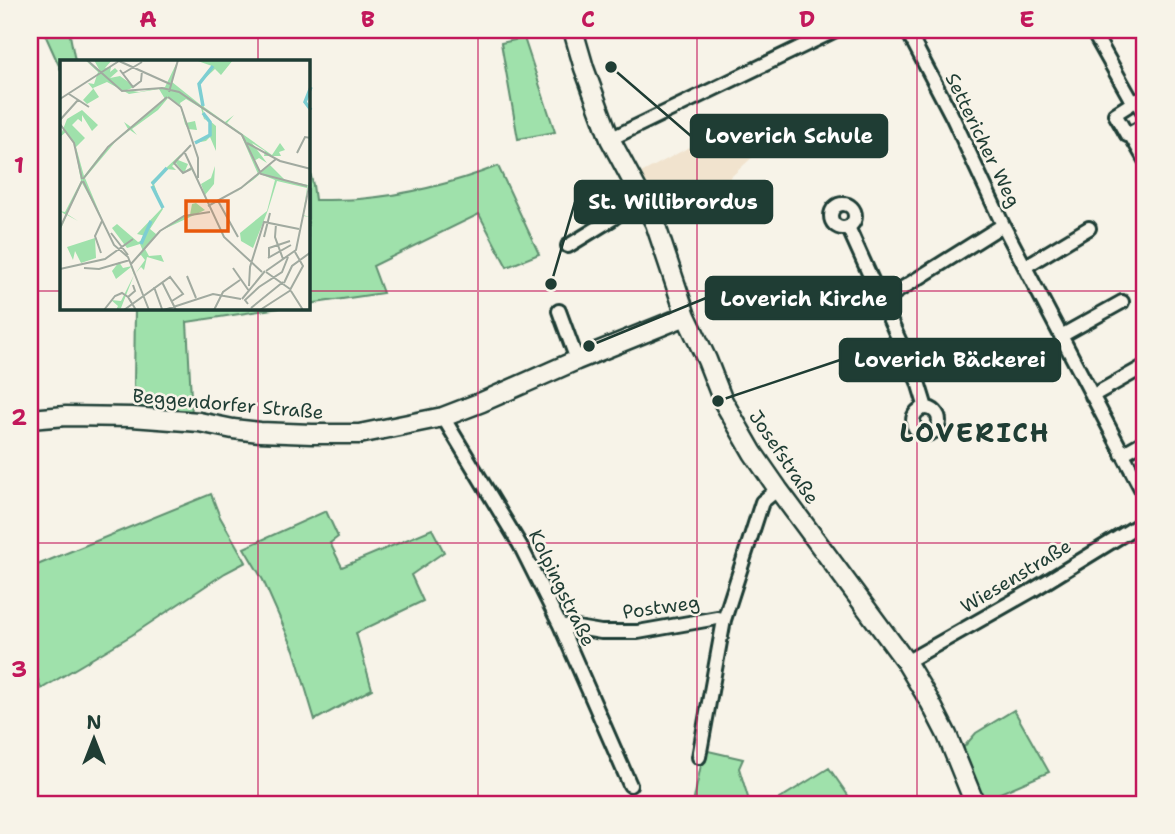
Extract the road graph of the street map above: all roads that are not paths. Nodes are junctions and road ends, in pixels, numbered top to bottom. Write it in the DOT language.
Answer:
graph roads {
  1 [pos="573,30"];
  2 [pos="836,30"];
  3 [pos="907,30"];
  4 [pos="1092,30"];
  5 [pos="1133,103"];
  6 [pos="1145,115"];
  7 [pos="1145,125"];
  8 [pos="1130,134"];
  9 [pos="610,139"];
  10 [pos="1145,160"];
  11 [pos="640,197"];
  12 [pos="1003,225"];
  13 [pos="848,227"];
  14 [pos="1089,228"];
  15 [pos="568,246"];
  16 [pos="1026,266"];
  17 [pos="883,301"];
  18 [pos="1122,302"];
  19 [pos="559,311"];
  20 [pos="686,316"];
  21 [pos="1061,336"];
  22 [pos="577,360"];
  23 [pos="1145,366"];
  24 [pos="1092,396"];
  25 [pos="926,408"];
  26 [pos="443,417"];
  27 [pos="30,419"];
  28 [pos="1145,441"];
  29 [pos="1122,454"];
  30 [pos="778,489"];
  31 [pos="1145,495"];
  32 [pos="1145,521"];
  33 [pos="724,620"];
  34 [pos="561,625"];
  35 [pos="906,662"];
  36 [pos="699,757"];
  37 [pos="630,785"];
  38 [pos="975,804"];
  1 -- 9 [label="street, Josefstraße"];
  2 -- 9 [label="street"];
  3 -- 12 [label="street, Settericher Weg"];
  4 -- 5 [label="street"];
  5 -- 6 [label="street"];
  5 -- 8 [label="street"];
  7 -- 8 [label="street"];
  8 -- 10 [label="street"];
  9 -- 11 [label="street, Josefstraße"];
  11 -- 15 [label="street"];
  11 -- 20 [label="street, Josefstraße"];
  12 -- 16 [label="street, Settericher Weg"];
  12 -- 17 [label="street"];
  13 -- 17 [label="street"];
  14 -- 16 [label="street"];
  16 -- 21 [label="street, Settericher Weg"];
  17 -- 25 [label="street"];
  18 -- 21 [label="street"];
  19 -- 22 [label="street"];
  20 -- 22 [label="street, Beggendorfer Straße"];
  20 -- 30 [label="street, Josefstraße"];
  21 -- 24 [label="street, Settericher Weg"];
  22 -- 26 [label="street, Beggendorfer Straße"];
  23 -- 24 [label="street"];
  24 -- 29 [label="street, Settericher Weg"];
  26 -- 27 [label="street, Beggendorfer Straße"];
  26 -- 34 [label="street, Kolpingstraße"];
  28 -- 29 [label="street"];
  29 -- 31 [label="street, Settericher Weg"];
  30 -- 33 [label="street"];
  30 -- 35 [label="street, Josefstraße"];
  32 -- 35 [label="street, Wiesenstraße"];
  33 -- 34 [label="street, Postweg"];
  33 -- 36 [label="street"];
  34 -- 37 [label="street, Kolpingstraße"];
  35 -- 38 [label="street, Josefstraße"];
}
